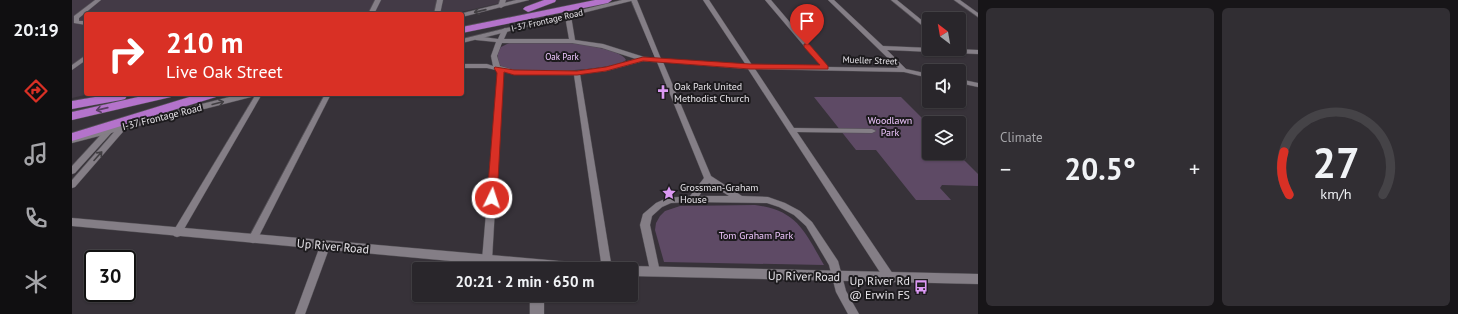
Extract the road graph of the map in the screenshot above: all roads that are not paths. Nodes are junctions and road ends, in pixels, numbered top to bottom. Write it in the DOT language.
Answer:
graph roads {
  1 [pos="98,0"];
  2 [pos="378,0"];
  3 [pos="440,0"];
  4 [pos="513,0"];
  5 [pos="558,0"];
  6 [pos="588,0"];
  7 [pos="608,0"];
  8 [pos="633,0"];
  9 [pos="706,0"];
  10 [pos="768,0"];
  11 [pos="831,0"];
  12 [pos="894,0"];
  13 [pos="957,0"];
  14 [pos="502,3"];
  15 [pos="526,3"];
  16 [pos="372,12"];
  17 [pos="437,12"];
  18 [pos="464,14"];
  19 [pos="978,15"];
  20 [pos="568,16"];
  21 [pos="84,23"];
  22 [pos="464,23"];
  23 [pos="922,23"];
  24 [pos="478,26"];
  25 [pos="464,30"];
  26 [pos="506,30"];
  27 [pos="476,38"];
  28 [pos="572,40"];
  29 [pos="464,41"];
  30 [pos="501,41"];
  31 [pos="882,48"];
  32 [pos="922,49"];
  33 [pos="966,51"];
  34 [pos="978,52"];
  35 [pos="84,59"];
  36 [pos="643,59"];
  37 [pos="660,60"];
  38 [pos="464,66"];
  39 [pos="750,66"];
  40 [pos="72,68"];
  41 [pos="498,68"];
  42 [pos="826,68"];
  43 [pos="904,70"];
  44 [pos="577,73"];
  45 [pos="922,74"];
  46 [pos="966,82"];
  47 [pos="978,84"];
  48 [pos="105,96"];
  49 [pos="119,96"];
  50 [pos="158,96"];
  51 [pos="197,96"];
  52 [pos="205,96"];
  53 [pos="244,96"];
  54 [pos="258,96"];
  55 [pos="327,96"];
  56 [pos="72,104"];
  57 [pos="72,116"];
  58 [pos="124,126"];
  59 [pos="72,127"];
  60 [pos="110,130"];
  61 [pos="792,130"];
  62 [pos="872,131"];
  63 [pos="72,137"];
  64 [pos="72,140"];
  65 [pos="72,171"];
  66 [pos="708,178"];
  67 [pos="72,185"];
  68 [pos="692,199"];
  69 [pos="739,199"];
  70 [pos="72,222"];
  71 [pos="177,233"];
  72 [pos="253,239"];
  73 [pos="325,246"];
  74 [pos="487,260"];
  75 [pos="501,262"];
  76 [pos="606,262"];
  77 [pos="638,271"];
  78 [pos="655,272"];
  79 [pos="836,276"];
  80 [pos="889,277"];
  81 [pos="978,280"];
  82 [pos="537,302"];
  83 [pos="300,314"];
  84 [pos="538,314"];
  85 [pos="854,314"];
  1 -- 21 [label="street"];
  2 -- 16 [label="street"];
  3 -- 17 [label="street"];
  4 -- 15 [label="street"];
  5 -- 15 [label="highway"];
  6 -- 24 [label="highway"];
  7 -- 24 [label="highway"];
  8 -- 20 [label="main road, I-37 Frontage Road"];
  8 -- 37 [label="street"];
  9 -- 39 [label="street"];
  10 -- 42 [label="street"];
  11 -- 31 [label="street"];
  12 -- 23 [label="street"];
  13 -- 19 [label="street"];
  14 -- 15 [label="main road"];
  14 -- 18 [label="main road, one-way"];
  15 -- 22 [label="highway"];
  20 -- 26 [label="main road, I-37 Frontage Road"];
  20 -- 28 [label="street"];
  24 -- 25 [label="highway"];
  26 -- 27 [label="main road, I-37 Frontage Road"];
  26 -- 30 [label="street"];
  27 -- 29 [label="main road, I-37 Frontage Road"];
  27 -- 30 [label="street, Mueller Street"];
  28 -- 30 [label="street, Mueller Street"];
  28 -- 36 [label="street, Mueller Street"];
  30 -- 41 [label="street"];
  31 -- 32 [label="street"];
  31 -- 43 [label="street"];
  33 -- 34 [label="street"];
  35 -- 40 [label="street"];
  36 -- 37 [label="street, Mueller Street"];
  36 -- 44 [label="street"];
  37 -- 39 [label="street, Mueller Street"];
  37 -- 66 [label="street"];
  38 -- 41 [label="street"];
  39 -- 42 [label="street, Mueller Street"];
  39 -- 61 [label="street"];
  41 -- 44 [label="street"];
  41 -- 74 [label="street"];
  42 -- 43 [label="street, Mueller Street"];
  43 -- 45 [label="street, Mueller Street"];
  44 -- 76 [label="street"];
  46 -- 47 [label="street"];
  48 -- 56 [label="main road"];
  49 -- 56 [label="highway"];
  50 -- 57 [label="highway, one-way"];
  51 -- 59 [label="highway"];
  52 -- 63 [label="highway"];
  58 -- 53 [label="main road, I-37 Frontage Road, one-way"];
  54 -- 71 [label="street"];
  55 -- 72 [label="street"];
  58 -- 60 [label="main road, I-37 Frontage Road"];
  67 -- 58 [label="street, one-way"];
  60 -- 64 [label="main road, I-37 Frontage Road"];
  60 -- 65 [label="street"];
  61 -- 62 [label="street"];
  61 -- 80 [label="street"];
  66 -- 68 [label="street"];
  66 -- 69 [label="street"];
  68 -- 69 [label="street"];
  68 -- 78 [label="street"];
  69 -- 79 [label="street"];
  70 -- 71 [label="street, Up River Road"];
  71 -- 72 [label="street, Up River Road"];
  72 -- 73 [label="street, Up River Road"];
  73 -- 74 [label="street, Up River Road"];
  73 -- 83 [label="street"];
  74 -- 75 [label="street, Up River Road"];
  77 -- 78 [label="street, Up River Road"];
  78 -- 79 [label="street, Up River Road"];
  79 -- 80 [label="street, Up River Road"];
  79 -- 85 [label="street"];
  80 -- 81 [label="street, Up River Road"];
  82 -- 84 [label="street"];
}
